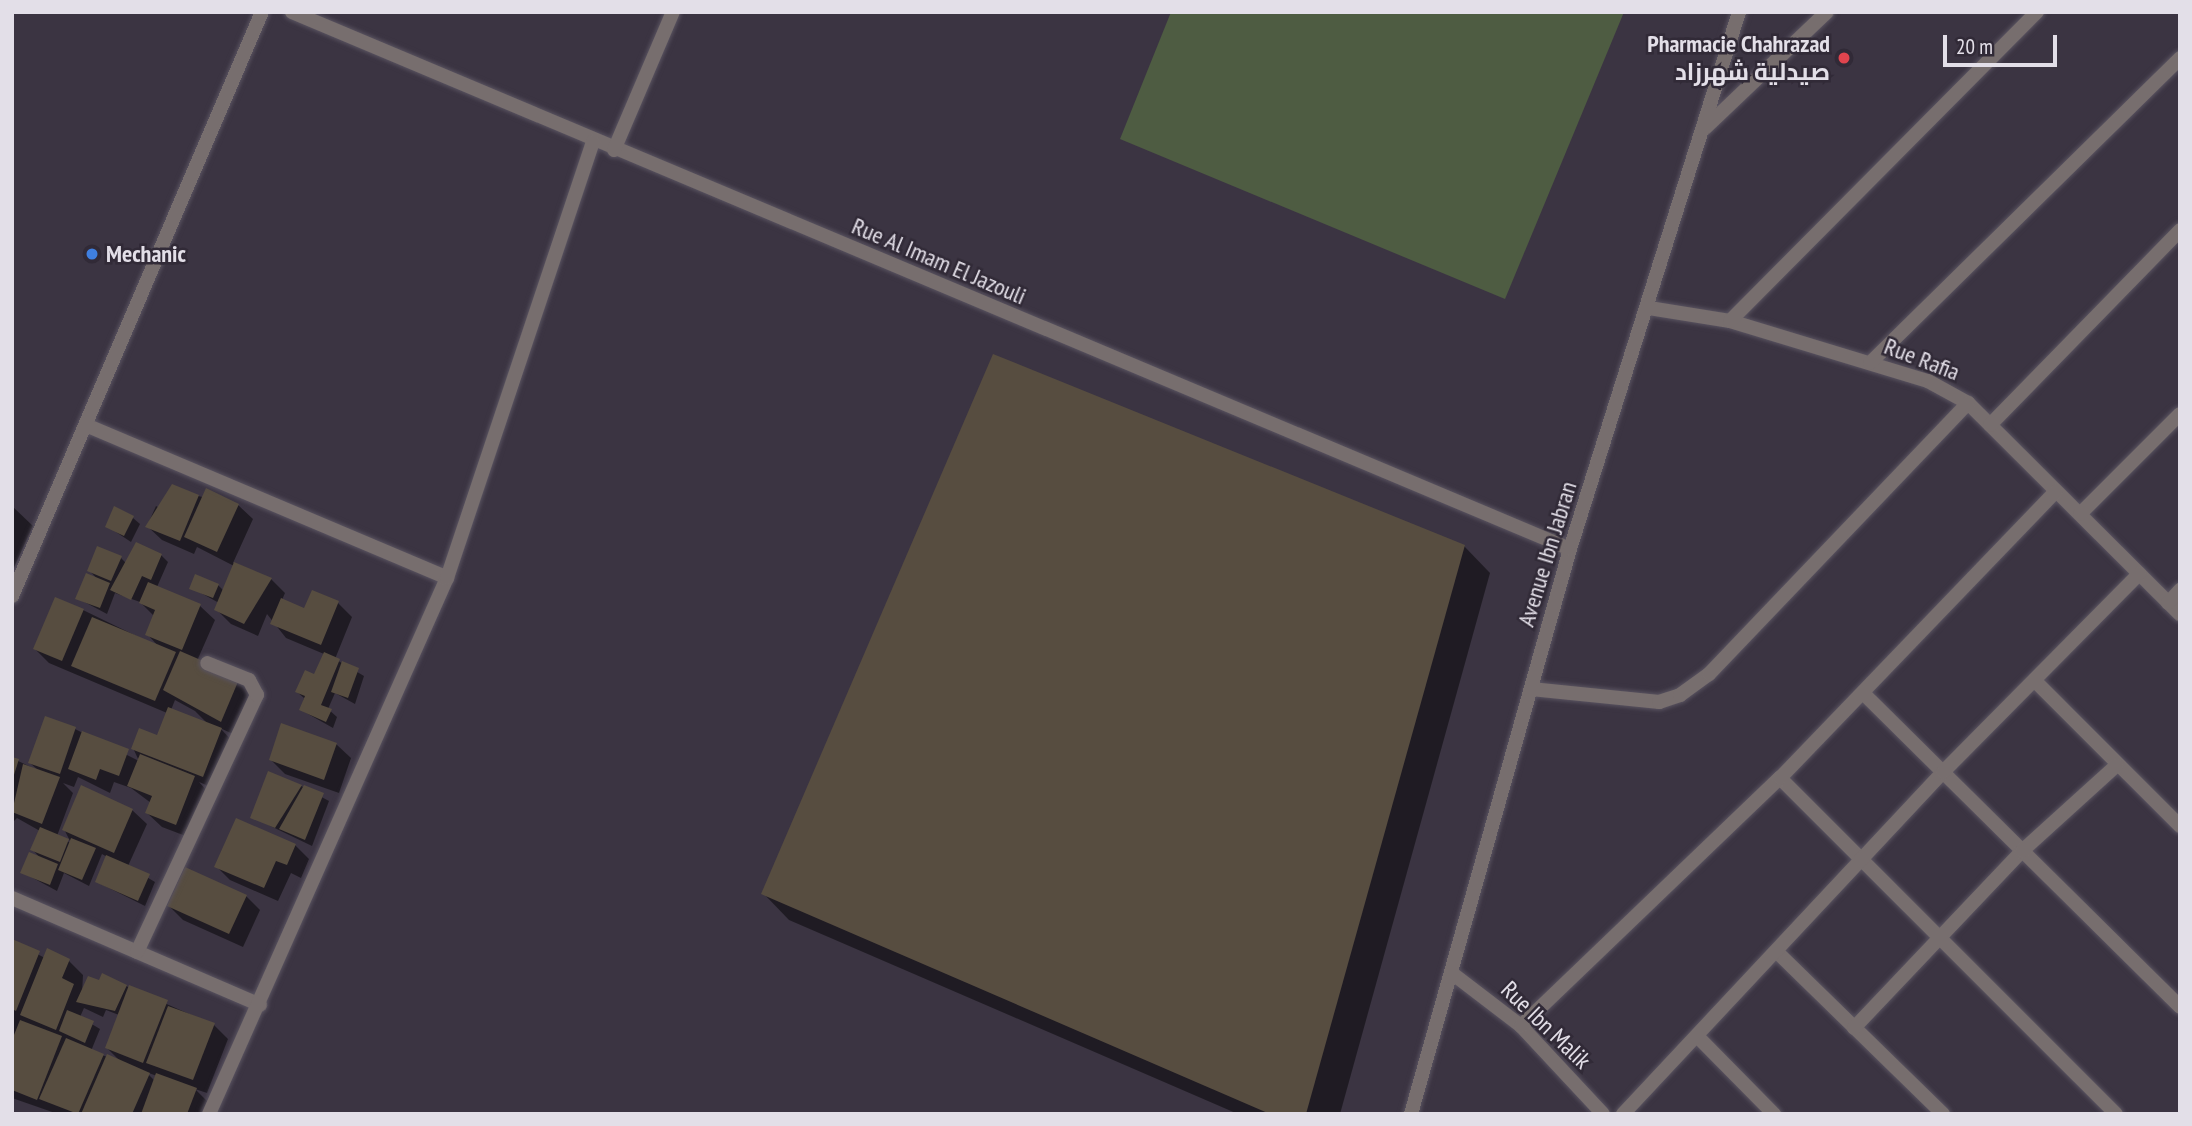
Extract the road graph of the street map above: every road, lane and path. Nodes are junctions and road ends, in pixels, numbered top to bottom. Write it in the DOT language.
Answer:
graph roads {
  1 [pos="262,12"];
  2 [pos="292,12"];
  3 [pos="673,12"];
  4 [pos="1739,12"];
  5 [pos="1826,12"];
  6 [pos="2037,12"];
  7 [pos="2180,58"];
  8 [pos="1705,128"];
  9 [pos="593,142"];
  10 [pos="614,150"];
  11 [pos="2180,230"];
  12 [pos="1649,308"];
  13 [pos="1731,321"];
  14 [pos="1870,363"];
  15 [pos="1968,402"];
  16 [pos="2180,414"];
  17 [pos="1990,425"];
  18 [pos="88,426"];
  19 [pos="2056,491"];
  20 [pos="2080,514"];
  21 [pos="1570,549"];
  22 [pos="2139,574"];
  23 [pos="447,578"];
  24 [pos="2180,590"];
  25 [pos="12,596"];
  26 [pos="2168,603"];
  27 [pos="2180,614"];
  28 [pos="207,663"];
  29 [pos="2035,681"];
  30 [pos="1531,689"];
  31 [pos="1863,692"];
  32 [pos="2117,765"];
  33 [pos="1943,772"];
  34 [pos="1780,778"];
  35 [pos="2180,826"];
  36 [pos="2022,851"];
  37 [pos="1860,861"];
  38 [pos="12,898"];
  39 [pos="1940,940"];
  40 [pos="1777,952"];
  41 [pos="137,953"];
  42 [pos="1453,974"];
  43 [pos="260,1005"];
  44 [pos="2180,1007"];
  45 [pos="1521,1026"];
  46 [pos="1854,1028"];
  47 [pos="1697,1036"];
  48 [pos="209,1114"];
  49 [pos="1411,1114"];
  50 [pos="1603,1114"];
  51 [pos="1623,1114"];
  52 [pos="1774,1114"];
  53 [pos="1943,1114"];
  54 [pos="2116,1114"];
  1 -- 18 [label="street"];
  2 -- 9 [label="street, Rue Al Imam El Jazouli"];
  3 -- 10 [label="street"];
  4 -- 8 [label="street, Avenue Ibn Jabran"];
  5 -- 8 [label="street"];
  6 -- 13 [label="street"];
  7 -- 14 [label="street"];
  8 -- 12 [label="street, Avenue Ibn Jabran"];
  9 -- 10 [label="street, Rue Al Imam El Jazouli"];
  9 -- 23 [label="street"];
  10 -- 21 [label="street, Rue Al Imam El Jazouli"];
  11 -- 17 [label="street"];
  12 -- 13 [label="street, Rue Rafia"];
  12 -- 21 [label="street, Avenue Ibn Jabran"];
  13 -- 14 [label="street, Rue Rafia"];
  14 -- 15 [label="street, Rue Rafia"];
  15 -- 17 [label="street, Rue Rafia"];
  15 -- 30 [label="street"];
  16 -- 20 [label="street"];
  17 -- 19 [label="street, Rue Rafia"];
  18 -- 23 [label="street"];
  18 -- 25 [label="street"];
  19 -- 20 [label="street, Rue Rafia"];
  19 -- 31 [label="street"];
  20 -- 22 [label="street, Rue Rafia"];
  21 -- 30 [label="street, Avenue Ibn Jabran"];
  22 -- 26 [label="street, Rue Rafia"];
  22 -- 29 [label="street"];
  23 -- 43 [label="street"];
  24 -- 26 [label="street"];
  26 -- 27 [label="street, Rue Rafia"];
  28 -- 41 [label="street"];
  29 -- 32 [label="street"];
  29 -- 33 [label="street"];
  30 -- 42 [label="street, Avenue Ibn Jabran"];
  31 -- 33 [label="street"];
  31 -- 34 [label="street"];
  32 -- 35 [label="street"];
  32 -- 36 [label="street"];
  33 -- 36 [label="street"];
  33 -- 37 [label="street"];
  34 -- 37 [label="street"];
  34 -- 45 [label="street"];
  36 -- 39 [label="street"];
  36 -- 44 [label="street"];
  37 -- 39 [label="street"];
  37 -- 40 [label="street"];
  38 -- 41 [label="street"];
  39 -- 46 [label="street"];
  39 -- 54 [label="street"];
  40 -- 46 [label="street"];
  40 -- 47 [label="street"];
  41 -- 43 [label="street"];
  42 -- 45 [label="street, Rue Ibn Malik"];
  42 -- 49 [label="street, Avenue Ibn Jabran"];
  43 -- 48 [label="street"];
  45 -- 50 [label="street, Rue Ibn Malik"];
  46 -- 53 [label="street"];
  47 -- 51 [label="street"];
  47 -- 52 [label="street"];
}
